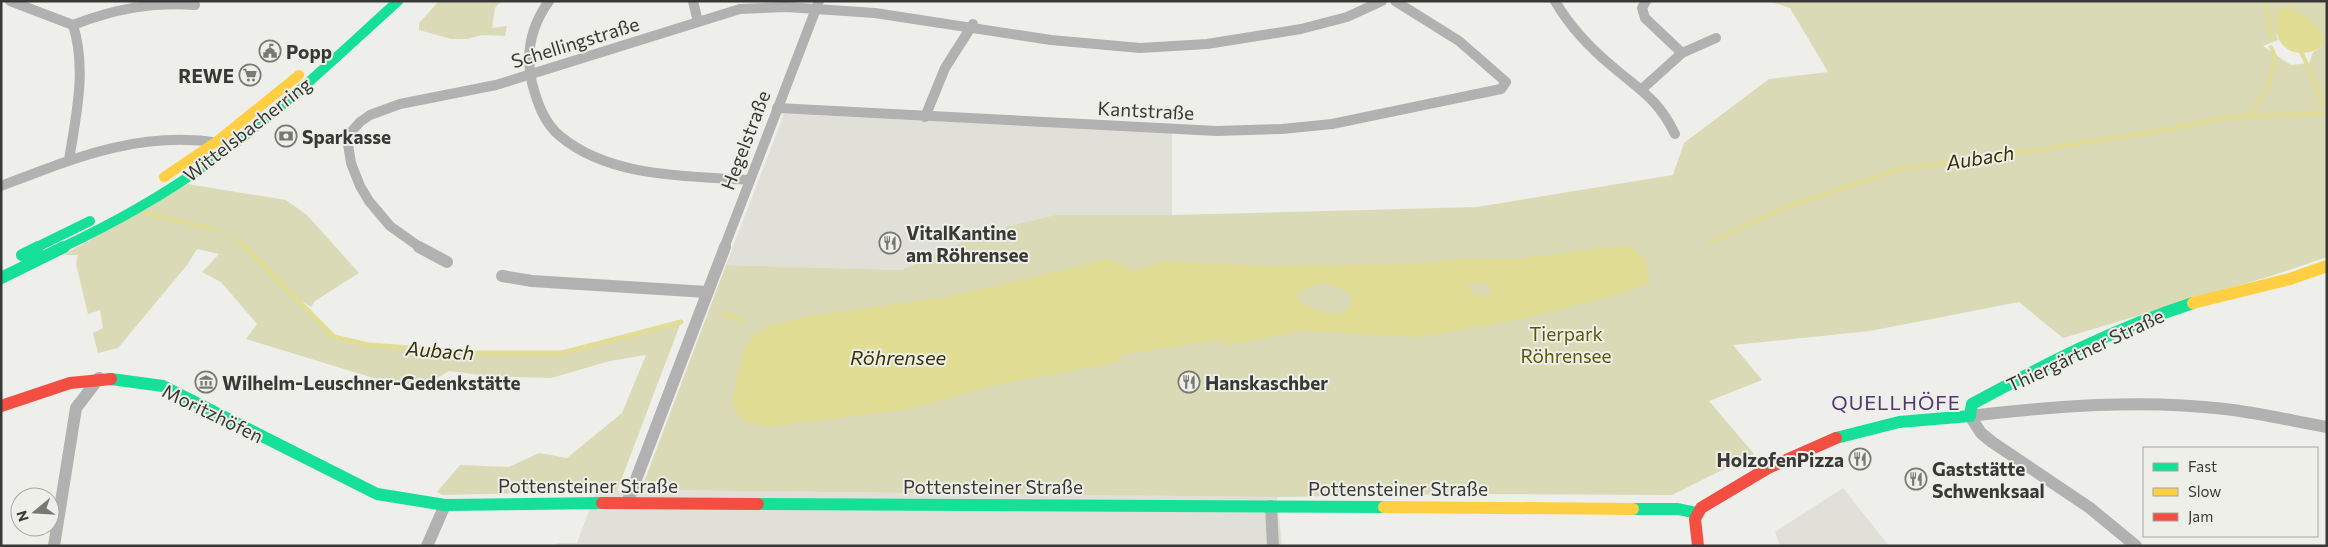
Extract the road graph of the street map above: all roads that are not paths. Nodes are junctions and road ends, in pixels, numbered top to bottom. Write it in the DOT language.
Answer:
graph roads {
  1 [pos="10,1"];
  2 [pos="380,1"];
  3 [pos="398,1"];
  4 [pos="549,1"];
  5 [pos="693,1"];
  6 [pos="1382,1"];
  7 [pos="1395,1"];
  8 [pos="1555,1"];
  9 [pos="1646,1"];
  10 [pos="818,2"];
  11 [pos="195,5"];
  12 [pos="698,22"];
  13 [pos="973,24"];
  14 [pos="73,25"];
  15 [pos="1716,38"];
  16 [pos="1682,52"];
  17 [pos="530,75"];
  18 [pos="1642,89"];
  19 [pos="777,108"];
  20 [pos="925,117"];
  21 [pos="1675,134"];
  22 [pos="216,142"];
  23 [pos="231,146"];
  24 [pos="69,160"];
  25 [pos="749,180"];
  26 [pos="152,184"];
  27 [pos="1,186"];
  28 [pos="98,216"];
  29 [pos="447,262"];
  30 [pos="1,265"];
  31 [pos="2327,266"];
  32 [pos="502,276"];
  33 [pos="1,278"];
  34 [pos="707,292"];
  35 [pos="98,378"];
  36 [pos="1,406"];
  37 [pos="1970,416"];
  38 [pos="2327,427"];
  39 [pos="627,503"];
  40 [pos="445,506"];
  41 [pos="1271,506"];
  42 [pos="1697,514"];
  43 [pos="54,546"];
  44 [pos="427,546"];
  45 [pos="1273,546"];
  46 [pos="1698,546"];
  47 [pos="2136,546"];
  1 -- 14 [label="street"];
  2 -- 22 [label="main road, Wittelsbacherring"];
  3 -- 23 [label="main road, Wittelsbacherring"];
  4 -- 17 [label="street"];
  5 -- 12 [label="street"];
  6 -- 13 [label="street, Schellingstraße"];
  7 -- 20 [label="street, Kantstraße"];
  8 -- 18 [label="street"];
  9 -- 16 [label="street"];
  10 -- 12 [label="street, Schellingstraße"];
  10 -- 13 [label="street, Schellingstraße"];
  10 -- 19 [label="street, Hegelstraße"];
  11 -- 14 [label="street"];
  12 -- 17 [label="street, Schellingstraße"];
  13 -- 20 [label="street"];
  14 -- 24 [label="street"];
  15 -- 16 [label="street"];
  16 -- 18 [label="street"];
  17 -- 25 [label="street"];
  17 -- 29 [label="street, Schellingstraße"];
  18 -- 21 [label="street"];
  19 -- 20 [label="street, Kantstraße"];
  19 -- 25 [label="street, Hegelstraße"];
  22 -- 23 [label="street"];
  22 -- 24 [label="street"];
  22 -- 26 [label="main road, Wittelsbacherring"];
  23 -- 33 [label="main road, Wittelsbacherring"];
  24 -- 27 [label="street"];
  25 -- 34 [label="street, Hegelstraße"];
  28 -- 30 [label="main road"];
  31 -- 37 [label="main road, Thiergärtner Straße"];
  32 -- 34 [label="street"];
  34 -- 39 [label="street, Hegelstraße"];
  35 -- 36 [label="main road, Moritzhöfen"];
  35 -- 40 [label="main road, Moritzhöfen"];
  35 -- 43 [label="street"];
  37 -- 38 [label="street"];
  37 -- 42 [label="main road"];
  37 -- 47 [label="street"];
  39 -- 40 [label="main road, Pottensteiner Straße"];
  39 -- 41 [label="main road, Pottensteiner Straße"];
  40 -- 44 [label="street"];
  41 -- 42 [label="main road, Pottensteiner Straße"];
  41 -- 45 [label="street"];
  42 -- 46 [label="main road"];
}
